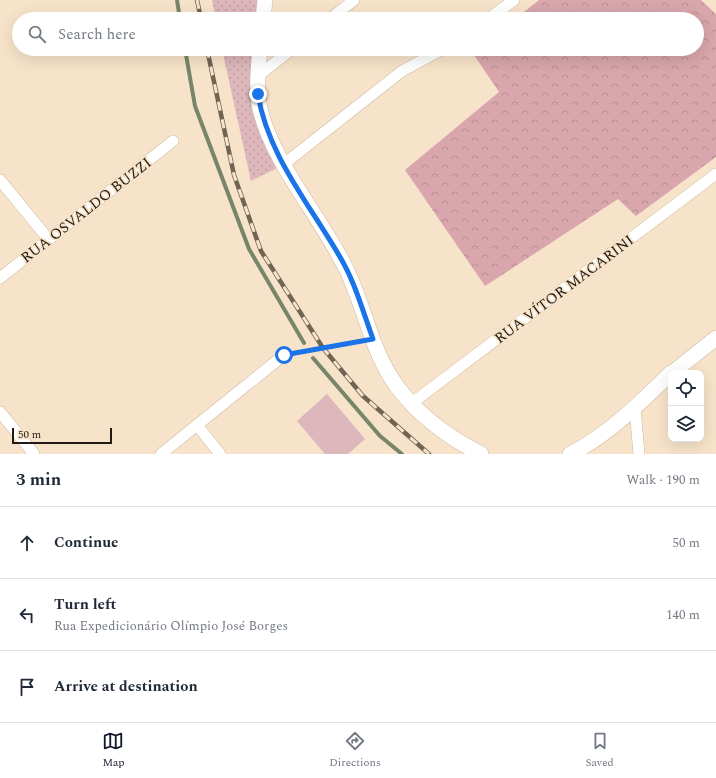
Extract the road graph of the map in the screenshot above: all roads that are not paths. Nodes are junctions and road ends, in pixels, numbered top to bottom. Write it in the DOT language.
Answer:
graph roads {
  1 [pos="265,0"];
  2 [pos="354,0"];
  3 [pos="514,0"];
  4 [pos="264,12"];
  5 [pos="339,12"];
  6 [pos="498,12"];
  7 [pos="259,56"];
  8 [pos="283,56"];
  9 [pos="430,56"];
  10 [pos="258,76"];
  11 [pos="173,141"];
  12 [pos="284,164"];
  13 [pos="716,174"];
  14 [pos="0,180"];
  15 [pos="49,240"];
  16 [pos="0,278"];
  17 [pos="716,338"];
  18 [pos="284,355"];
  19 [pos="675,370"];
  20 [pos="668,376"];
  21 [pos="412,404"];
  22 [pos="635,408"];
  23 [pos="0,412"];
  24 [pos="197,425"];
  25 [pos="34,454"];
  26 [pos="161,454"];
  27 [pos="220,454"];
  28 [pos="482,454"];
  29 [pos="570,454"];
  30 [pos="639,454"];
  1 -- 4 [label="main road"];
  2 -- 5 [label="street"];
  3 -- 6 [label="street"];
  7 -- 10 [label="main road"];
  8 -- 10 [label="street"];
  9 -- 12 [label="street"];
  10 -- 12 [label="main road"];
  11 -- 15 [label="street, RUA OSVALDO BUZZI"];
  12 -- 21 [label="main road"];
  13 -- 21 [label="street, RUA VÍTOR MACARINI"];
  14 -- 15 [label="street"];
  15 -- 16 [label="street, RUA OSVALDO BUZZI"];
  17 -- 19 [label="main road"];
  18 -- 24 [label="street"];
  20 -- 22 [label="main road"];
  21 -- 28 [label="main road"];
  22 -- 29 [label="main road"];
  22 -- 30 [label="street"];
  23 -- 25 [label="street"];
  24 -- 26 [label="street"];
  24 -- 27 [label="street"];
}
